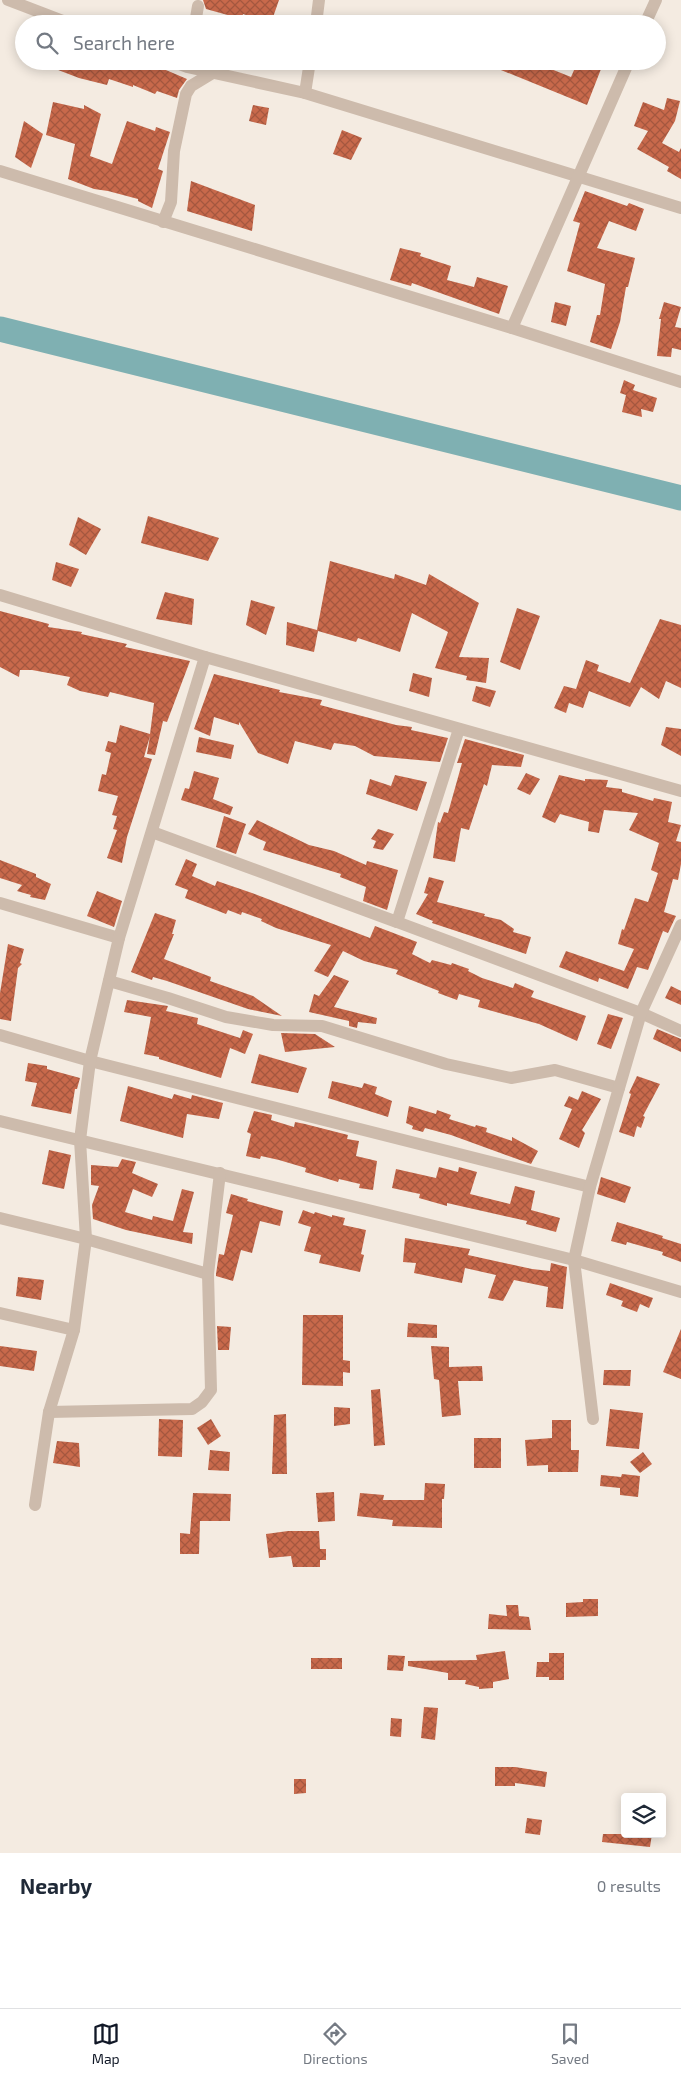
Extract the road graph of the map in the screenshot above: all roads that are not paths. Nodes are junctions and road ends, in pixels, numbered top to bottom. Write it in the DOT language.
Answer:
graph roads {
  1 [pos="8,0"];
  2 [pos="319,0"];
  3 [pos="656,0"];
  4 [pos="198,6"];
  5 [pos="47,15"];
  6 [pos="196,15"];
  7 [pos="317,15"];
  8 [pos="649,15"];
  9 [pos="208,70"];
  10 [pos="309,70"];
  11 [pos="625,70"];
  12 [pos="214,72"];
  13 [pos="305,93"];
  14 [pos="0,171"];
  15 [pos="579,175"];
  16 [pos="681,208"];
  17 [pos="163,222"];
  18 [pos="512,328"];
  19 [pos="681,382"];
  20 [pos="0,595"];
  21 [pos="205,657"];
  22 [pos="459,729"];
  23 [pos="681,791"];
  24 [pos="152,832"];
  25 [pos="0,903"];
  26 [pos="397,922"];
  27 [pos="681,925"];
  28 [pos="119,938"];
  29 [pos="109,982"];
  30 [pos="641,1013"];
  31 [pos="681,1031"];
  32 [pos="0,1035"];
  33 [pos="90,1061"];
  34 [pos="618,1088"];
  35 [pos="0,1121"];
  36 [pos="80,1140"];
  37 [pos="220,1173"];
  38 [pos="590,1187"];
  39 [pos="0,1218"];
  40 [pos="86,1239"];
  41 [pos="574,1260"];
  42 [pos="208,1274"];
  43 [pos="681,1292"];
  44 [pos="0,1313"];
  45 [pos="74,1330"];
  46 [pos="49,1412"];
  47 [pos="593,1419"];
  48 [pos="35,1505"];
  1 -- 5 [label="street"];
  2 -- 7 [label="street"];
  3 -- 8 [label="street"];
  4 -- 6 [label="street"];
  9 -- 12 [label="street"];
  10 -- 13 [label="street"];
  11 -- 15 [label="street"];
  12 -- 13 [label="street"];
  12 -- 17 [label="street"];
  13 -- 15 [label="street"];
  14 -- 17 [label="street"];
  15 -- 16 [label="street"];
  15 -- 18 [label="street"];
  17 -- 18 [label="street"];
  18 -- 19 [label="street"];
  20 -- 21 [label="street"];
  21 -- 22 [label="street"];
  21 -- 24 [label="street"];
  22 -- 23 [label="street"];
  22 -- 26 [label="street"];
  24 -- 26 [label="street"];
  24 -- 28 [label="street"];
  25 -- 28 [label="street"];
  26 -- 30 [label="street"];
  27 -- 30 [label="street"];
  28 -- 29 [label="street"];
  29 -- 33 [label="street"];
  29 -- 34 [label="street"];
  30 -- 31 [label="street"];
  30 -- 34 [label="street"];
  32 -- 33 [label="street"];
  33 -- 36 [label="street"];
  33 -- 38 [label="street"];
  34 -- 38 [label="street"];
  35 -- 36 [label="street"];
  36 -- 37 [label="street"];
  36 -- 40 [label="street"];
  37 -- 41 [label="street"];
  37 -- 42 [label="street"];
  38 -- 41 [label="street"];
  39 -- 40 [label="street"];
  40 -- 42 [label="street"];
  40 -- 45 [label="street"];
  41 -- 43 [label="street"];
  41 -- 47 [label="street"];
  42 -- 46 [label="street"];
  44 -- 45 [label="street"];
  45 -- 46 [label="street"];
  46 -- 48 [label="street"];
}
